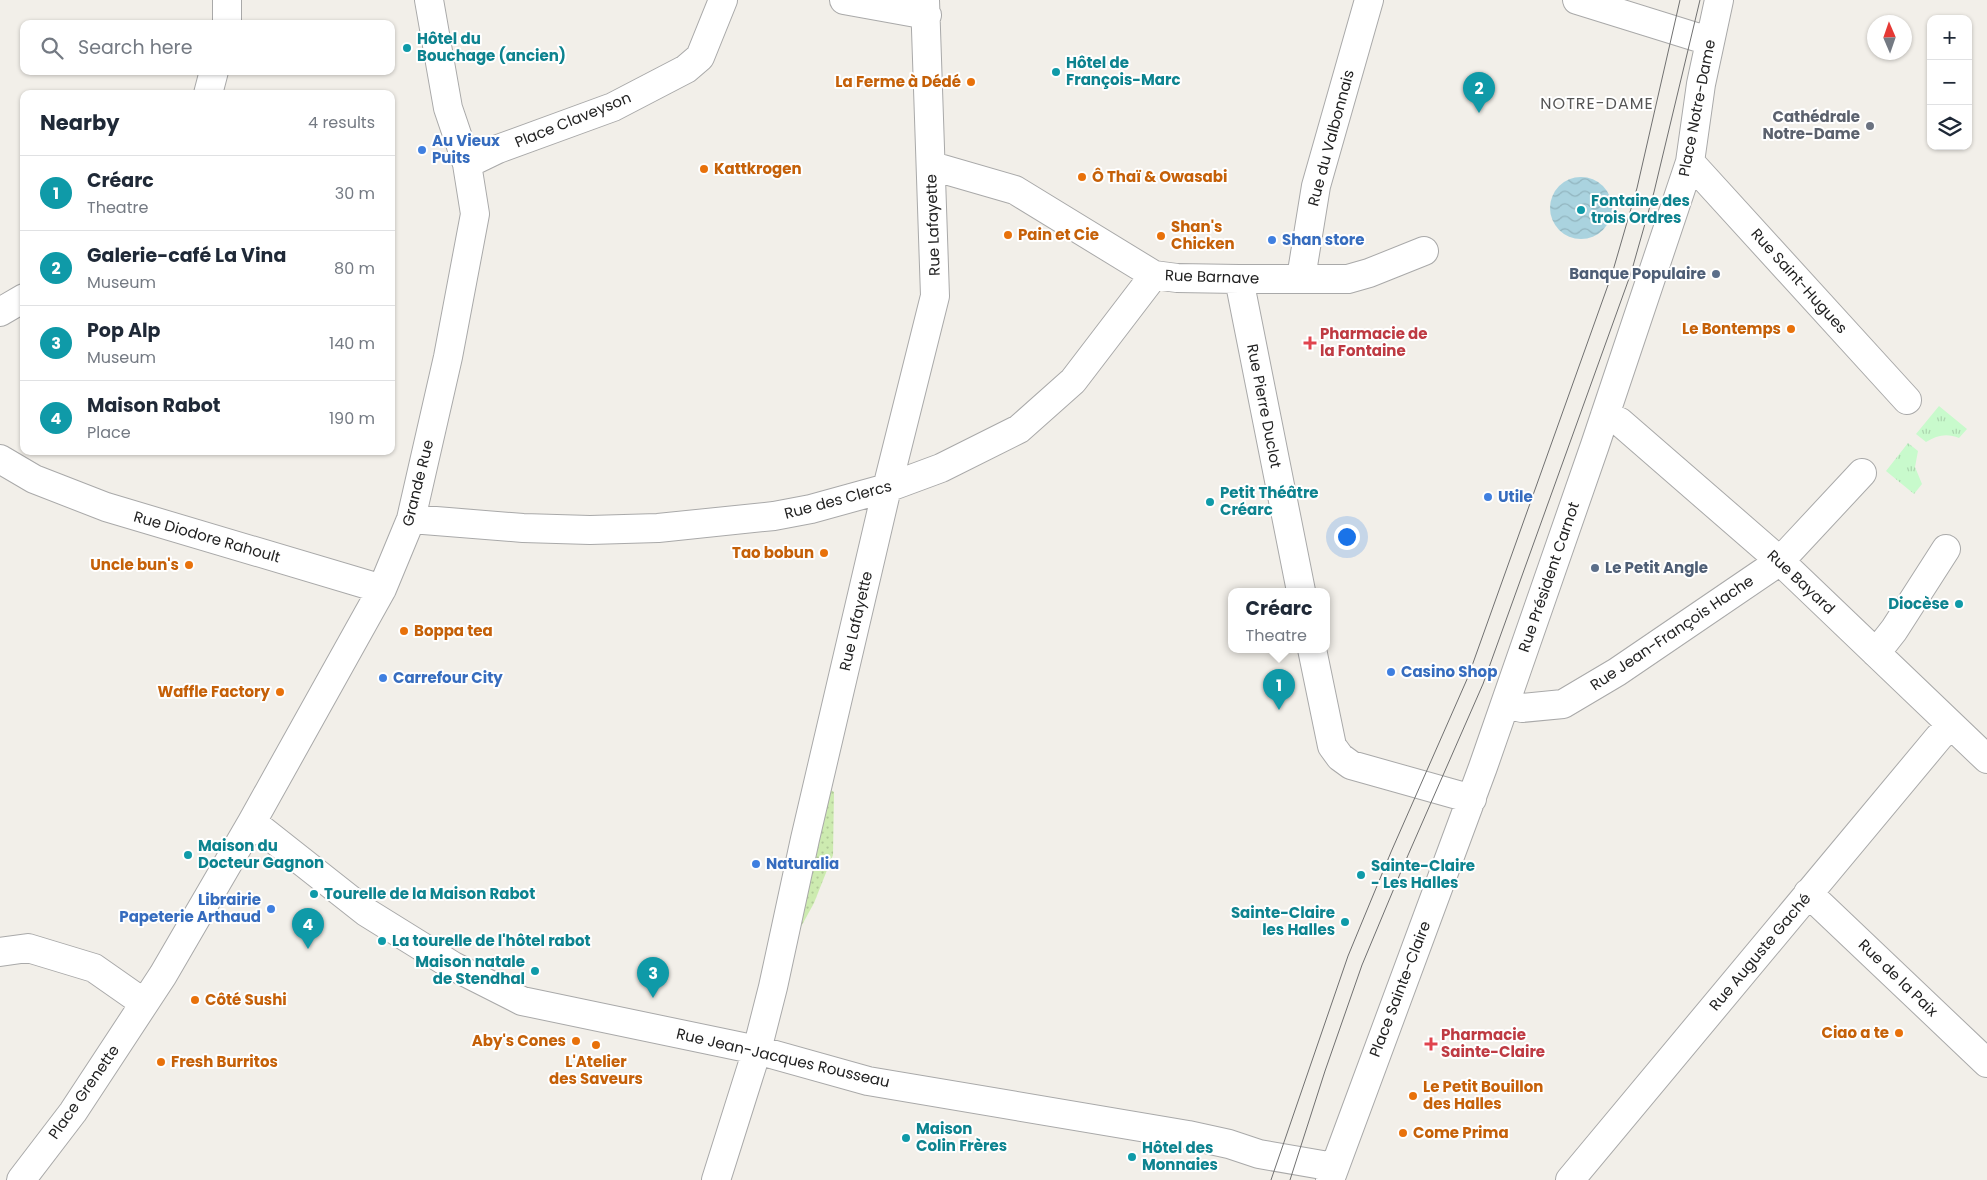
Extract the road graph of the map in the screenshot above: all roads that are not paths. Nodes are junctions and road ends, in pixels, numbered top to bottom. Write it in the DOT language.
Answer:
graph roads {
  1 [pos="429,0"];
  2 [pos="723,0"];
  3 [pos="844,0"];
  4 [pos="1368,0"];
  5 [pos="1577,0"];
  6 [pos="1719,0"];
  7 [pos="926,8"];
  8 [pos="1709,41"];
  9 [pos="213,75"];
  10 [pos="209,90"];
  11 [pos="1690,162"];
  12 [pos="467,164"];
  13 [pos="932,166"];
  14 [pos="1424,251"];
  15 [pos="1154,275"];
  16 [pos="1301,278"];
  17 [pos="1239,279"];
  18 [pos="20,300"];
  19 [pos="0,312"];
  20 [pos="1615,386"];
  21 [pos="1907,400"];
  22 [pos="1605,415"];
  23 [pos="0,459"];
  24 [pos="1862,473"];
  25 [pos="887,488"];
  26 [pos="411,519"];
  27 [pos="1946,549"];
  28 [pos="1780,561"];
  29 [pos="1299,588"];
  30 [pos="382,589"];
  31 [pos="1313,653"];
  32 [pos="1876,653"];
  33 [pos="1504,704"];
  34 [pos="1952,726"];
  35 [pos="1987,759"];
  36 [pos="1483,767"];
  37 [pos="1472,799"];
  38 [pos="252,822"];
  39 [pos="1808,893"];
  40 [pos="0,952"];
  41 [pos="163,974"];
  42 [pos="144,1003"];
  43 [pos="757,1050"];
  44 [pos="1987,1063"];
  45 [pos="1332,1174"];
  46 [pos="21,1180"];
  47 [pos="716,1180"];
  48 [pos="1570,1180"];
  1 -- 12 [label="street, Grande Rue"];
  2 -- 12 [label="street, Place Claveyson"];
  3 -- 7 [label="street"];
  4 -- 16 [label="street, Rue du Valbonnais"];
  5 -- 8 [label="street"];
  6 -- 8 [label="street, Place Notre-Dame"];
  7 -- 13 [label="street, Rue Lafayette"];
  8 -- 11 [label="street, Place Notre-Dame"];
  9 -- 10 [label="street"];
  11 -- 20 [label="street, Place Notre-Dame"];
  11 -- 21 [label="street, Rue Saint-Hugues"];
  12 -- 26 [label="street, Grande Rue"];
  13 -- 15 [label="street, Rue Barnave"];
  13 -- 25 [label="street, Rue Lafayette"];
  14 -- 16 [label="street, Rue Barnave"];
  15 -- 17 [label="street, Rue Barnave"];
  15 -- 25 [label="street, Rue des Clercs"];
  16 -- 17 [label="street, Rue Barnave"];
  17 -- 29 [label="street, Rue Pierre Duclot"];
  18 -- 19 [label="street"];
  20 -- 22 [label="street, Rue Président Carnot"];
  22 -- 28 [label="street, Rue Bayard"];
  22 -- 33 [label="street, Rue Président Carnot"];
  23 -- 30 [label="street, Rue Diodore Rahoult"];
  24 -- 28 [label="street, Rue Jean-François Hache"];
  25 -- 26 [label="street, Rue des Clercs"];
  25 -- 43 [label="street, Rue Lafayette"];
  26 -- 30 [label="street, Grande Rue"];
  27 -- 32 [label="street"];
  28 -- 32 [label="street, Rue Bayard"];
  28 -- 33 [label="street, Rue Jean-François Hache"];
  30 -- 38 [label="street, Grande Rue"];
  31 -- 37 [label="street"];
  32 -- 34 [label="street, Rue Bayard"];
  33 -- 36 [label="street, Rue Président Carnot"];
  34 -- 35 [label="street, Rue Bayard"];
  34 -- 39 [label="street, Rue Auguste Gaché"];
  36 -- 37 [label="street, Place Sainte-Claire"];
  37 -- 45 [label="street, Place Sainte-Claire"];
  38 -- 41 [label="street, Grande Rue"];
  38 -- 43 [label="street, Rue Jean-Jacques Rousseau"];
  39 -- 44 [label="street, Rue de la Paix"];
  39 -- 48 [label="street, Rue Auguste Gaché"];
  40 -- 42 [label="street"];
  41 -- 42 [label="street, Place Grenette"];
  42 -- 46 [label="street, Place Grenette"];
  43 -- 45 [label="street, Rue Jean-Jacques Rousseau"];
  43 -- 47 [label="street, Rue Lafayette"];
}
